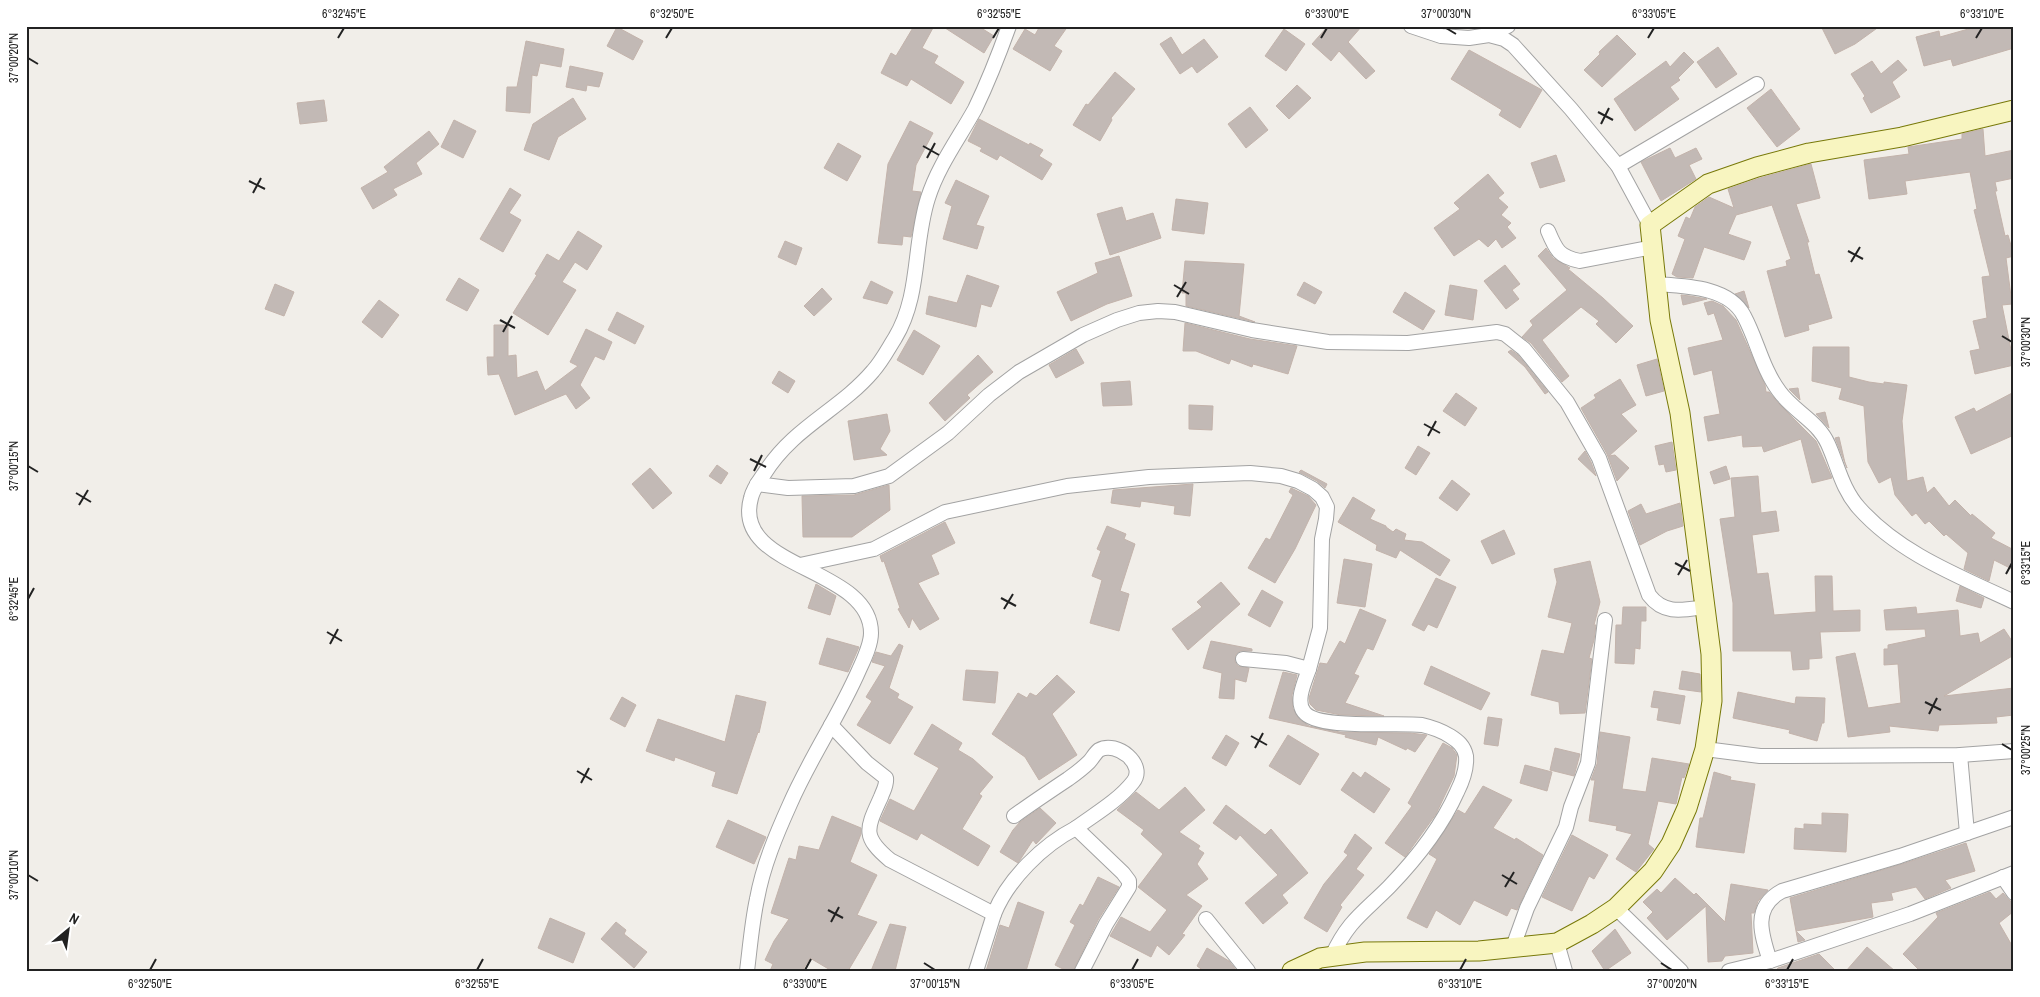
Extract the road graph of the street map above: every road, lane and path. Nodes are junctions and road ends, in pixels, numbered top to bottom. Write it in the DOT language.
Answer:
graph roads {
  1 [pos="1009,26"];
  2 [pos="1411,26"];
  3 [pos="1508,26"];
  4 [pos="1489,34"];
  5 [pos="1757,84"];
  6 [pos="2014,110"];
  7 [pos="1618,166"];
  8 [pos="1650,225"];
  9 [pos="1548,231"];
  10 [pos="1653,247"];
  11 [pos="1655,284"];
  12 [pos="757,484"];
  13 [pos="800,565"];
  14 [pos="2014,602"];
  15 [pos="1705,607"];
  16 [pos="1605,620"];
  17 [pos="1243,659"];
  18 [pos="1309,669"];
  19 [pos="832,725"];
  20 [pos="1705,749"];
  21 [pos="2014,751"];
  22 [pos="1960,755"];
  23 [pos="1014,816"];
  24 [pos="2014,817"];
  25 [pos="1076,828"];
  26 [pos="1967,833"];
  27 [pos="2008,875"];
  28 [pos="2014,892"];
  29 [pos="1616,908"];
  30 [pos="994,914"];
  31 [pos="1206,919"];
  32 [pos="1557,942"];
  33 [pos="1513,947"];
  34 [pos="1332,956"];
  35 [pos="1770,961"];
  36 [pos="747,971"];
  37 [pos="976,971"];
  38 [pos="1082,971"];
  39 [pos="1248,971"];
  40 [pos="1292,971"];
  41 [pos="1565,971"];
  42 [pos="1681,971"];
  43 [pos="1729,971"];
  1 -- 12 [label="street"];
  2 -- 4 [label="street"];
  3 -- 4 [label="street"];
  4 -- 7 [label="street"];
  5 -- 7 [label="street"];
  6 -- 8 [label="street"];
  7 -- 8 [label="street"];
  8 -- 10 [label="street"];
  9 -- 10 [label="street"];
  10 -- 11 [label="street"];
  11 -- 14 [label="street"];
  11 -- 15 [label="street"];
  12 -- 13 [label="street"];
  12 -- 15 [label="street"];
  13 -- 18 [label="street"];
  13 -- 19 [label="street"];
  15 -- 20 [label="street"];
  16 -- 33 [label="street"];
  17 -- 18 [label="street"];
  18 -- 34 [label="street"];
  19 -- 30 [label="street"];
  19 -- 36 [label="street"];
  20 -- 22 [label="street"];
  20 -- 29 [label="street"];
  21 -- 22 [label="street"];
  22 -- 26 [label="street"];
  23 -- 25 [label="street"];
  24 -- 26 [label="street"];
  25 -- 30 [label="street"];
  25 -- 38 [label="street"];
  26 -- 35 [label="street"];
  27 -- 28 [label="street"];
  27 -- 35 [label="street"];
  29 -- 32 [label="street"];
  29 -- 42 [label="street"];
  30 -- 37 [label="street"];
  31 -- 39 [label="street"];
  32 -- 33 [label="street"];
  32 -- 41 [label="street"];
  33 -- 34 [label="street"];
  34 -- 40 [label="street"];
  35 -- 43 [label="street"];
}
